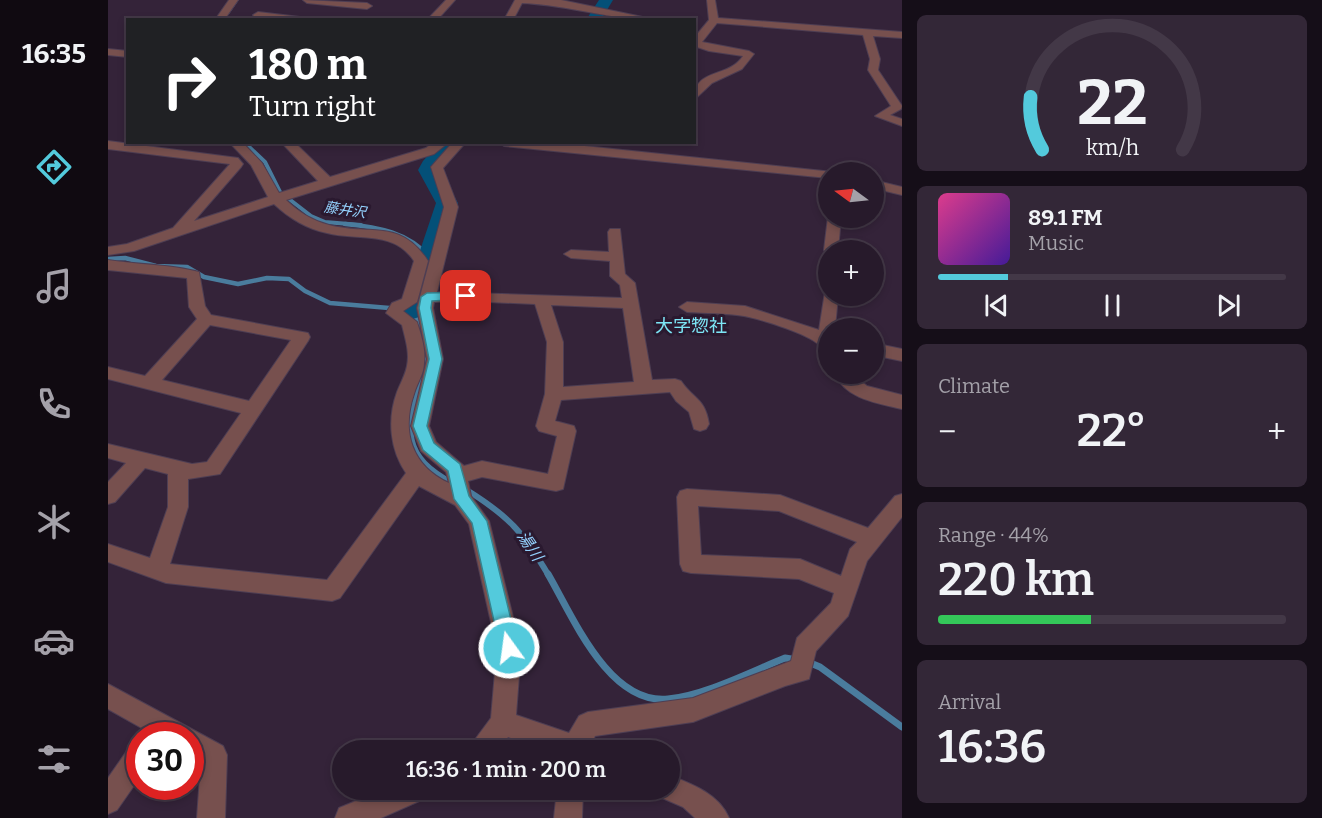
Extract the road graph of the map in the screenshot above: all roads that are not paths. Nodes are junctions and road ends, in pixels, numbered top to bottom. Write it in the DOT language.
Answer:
graph roads {
  1 [pos="234,0"];
  2 [pos="307,0"];
  3 [pos="377,0"];
  4 [pos="451,0"];
  5 [pos="711,0"];
  6 [pos="367,6"];
  7 [pos="259,14"];
  8 [pos="352,15"];
  9 [pos="220,18"];
  10 [pos="286,18"];
  11 [pos="433,18"];
  12 [pos="509,18"];
  13 [pos="642,18"];
  14 [pos="711,24"];
  15 [pos="696,26"];
  16 [pos="867,31"];
  17 [pos="902,35"];
  18 [pos="696,43"];
  19 [pos="696,43"];
  20 [pos="108,52"];
  21 [pos="126,54"];
  22 [pos="696,94"];
  23 [pos="902,123"];
  24 [pos="237,144"];
  25 [pos="289,144"];
  26 [pos="440,144"];
  27 [pos="458,144"];
  28 [pos="522,144"];
  29 [pos="660,144"];
  30 [pos="108,145"];
  31 [pos="649,158"];
  32 [pos="818,173"];
  33 [pos="326,181"];
  34 [pos="884,189"];
  35 [pos="902,191"];
  36 [pos="277,200"];
  37 [pos="178,231"];
  38 [pos="615,232"];
  39 [pos="108,251"];
  40 [pos="571,254"];
  41 [pos="617,257"];
  42 [pos="108,265"];
  43 [pos="427,297"];
  44 [pos="542,301"];
  45 [pos="630,303"];
  46 [pos="687,307"];
  47 [pos="206,318"];
  48 [pos="818,338"];
  49 [pos="884,351"];
  50 [pos="902,355"];
  51 [pos="108,373"];
  52 [pos="148,384"];
  53 [pos="853,384"];
  54 [pos="644,387"];
  55 [pos="554,394"];
  56 [pos="902,402"];
  57 [pos="253,409"];
  58 [pos="700,424"];
  59 [pos="108,451"];
  60 [pos="140,460"];
  61 [pos="178,469"];
  62 [pos="417,473"];
  63 [pos="457,476"];
  64 [pos="108,496"];
  65 [pos="462,499"];
  66 [pos="902,502"];
  67 [pos="872,538"];
  68 [pos="108,553"];
  69 [pos="157,570"];
  70 [pos="846,588"];
  71 [pos="108,696"];
  72 [pos="150,722"];
  73 [pos="503,723"];
  74 [pos="490,740"];
  75 [pos="551,740"];
  76 [pos="581,740"];
  77 [pos="204,749"];
  78 [pos="126,775"];
  79 [pos="680,793"];
  80 [pos="391,800"];
  81 [pos="569,800"];
  82 [pos="108,801"];
  83 [pos="211,818"];
  84 [pos="349,818"];
  85 [pos="568,818"];
  86 [pos="715,818"];
  1 -- 9 [label="street"];
  2 -- 6 [label="street"];
  3 -- 6 [label="street"];
  4 -- 11 [label="street"];
  5 -- 14 [label="street"];
  6 -- 8 [label="street"];
  7 -- 10 [label="street"];
  12 -- 13 [label="street"];
  14 -- 15 [label="street"];
  14 -- 16 [label="street"];
  14 -- 18 [label="street"];
  16 -- 17 [label="street"];
  16 -- 23 [label="street"];
  19 -- 22 [label="street"];
  20 -- 21 [label="street"];
  24 -- 36 [label="street"];
  25 -- 33 [label="street"];
  26 -- 33 [label="street"];
  27 -- 43 [label="street"];
  28 -- 31 [label="street"];
  29 -- 31 [label="street"];
  30 -- 37 [label="street"];
  31 -- 32 [label="street"];
  33 -- 36 [label="street"];
  34 -- 35 [label="street"];
  36 -- 37 [label="street"];
  36 -- 62 [label="street"];
  37 -- 39 [label="street"];
  38 -- 41 [label="street"];
  40 -- 41 [label="street"];
  41 -- 45 [label="street"];
  42 -- 47 [label="street"];
  43 -- 44 [label="street"];
  43 -- 63 [label="street"];
  44 -- 45 [label="street"];
  44 -- 55 [label="street"];
  45 -- 54 [label="street"];
  46 -- 48 [label="street"];
  47 -- 52 [label="street"];
  47 -- 57 [label="street"];
  49 -- 50 [label="street"];
  51 -- 52 [label="street"];
  52 -- 57 [label="street"];
  53 -- 56 [label="street"];
  54 -- 55 [label="street"];
  54 -- 58 [label="street"];
  55 -- 63 [label="street"];
  57 -- 61 [label="street"];
  59 -- 60 [label="street"];
  60 -- 61 [label="street"];
  60 -- 64 [label="street"];
  61 -- 69 [label="street"];
  62 -- 65 [label="street"];
  62 -- 69 [label="street"];
  63 -- 65 [label="street"];
  65 -- 73 [label="street"];
  66 -- 67 [label="street"];
  67 -- 70 [label="street"];
  67 -- 70 [label="street"];
  68 -- 69 [label="street"];
  70 -- 76 [label="street"];
  71 -- 72 [label="street"];
  73 -- 74 [label="street"];
  73 -- 75 [label="street"];
  77 -- 83 [label="street"];
  78 -- 82 [label="street"];
  79 -- 86 [label="street"];
  80 -- 84 [label="street"];
  81 -- 85 [label="street"];
}
